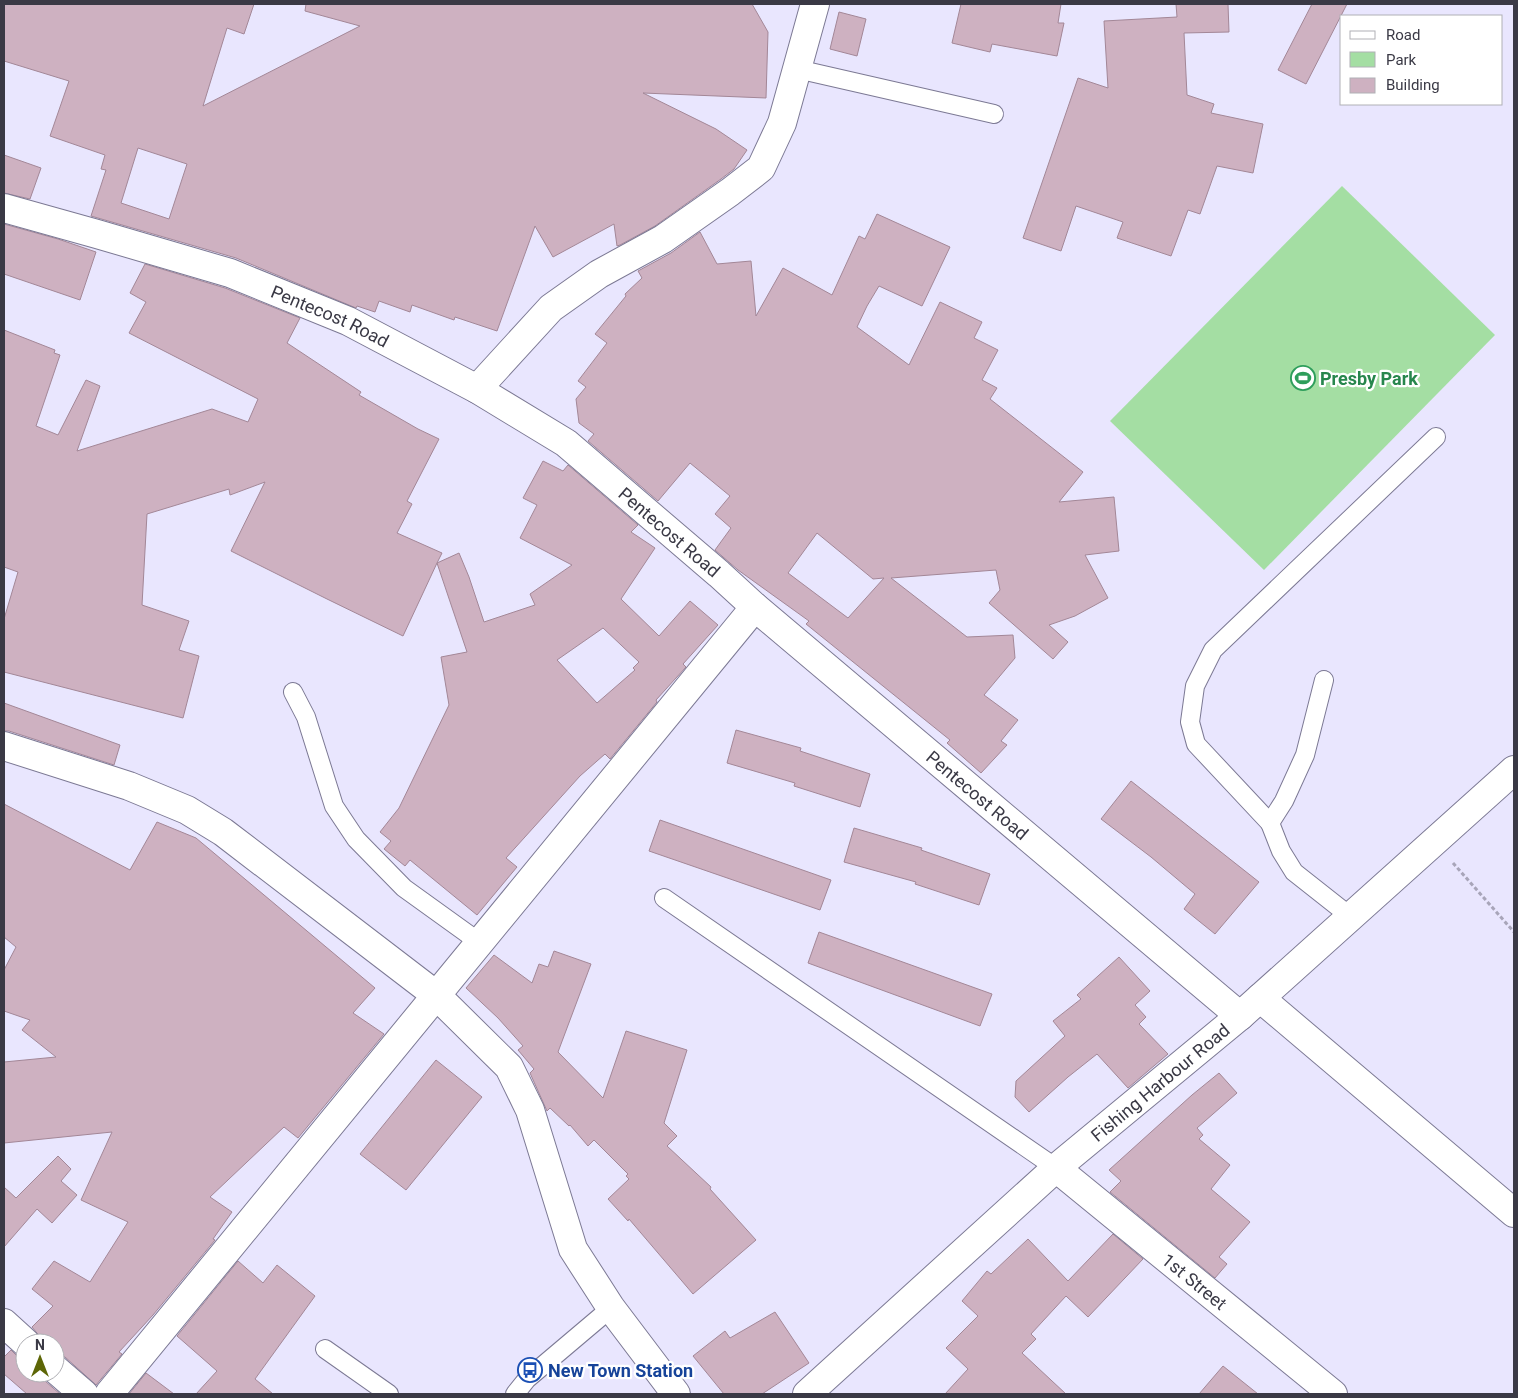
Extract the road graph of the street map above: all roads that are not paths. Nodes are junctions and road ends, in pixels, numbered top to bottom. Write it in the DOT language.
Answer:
graph roads {
  1 [pos="815,4"];
  2 [pos="797,69"];
  3 [pos="994,114"];
  4 [pos="4,208"];
  5 [pos="478,389"];
  6 [pos="1436,437"];
  7 [pos="755,607"];
  8 [pos="1324,680"];
  9 [pos="293,692"];
  10 [pos="4,746"];
  11 [pos="1514,770"];
  12 [pos="1270,823"];
  13 [pos="664,898"];
  14 [pos="1350,917"];
  15 [pos="480,942"];
  16 [pos="436,994"];
  17 [pos="1250,1007"];
  18 [pos="1056,1168"];
  19 [pos="1514,1212"];
  20 [pos="611,1308"];
  21 [pos="4,1323"];
  22 [pos="15,1333"];
  23 [pos="325,1349"];
  24 [pos="65,1378"];
  25 [pos="84,1394"];
  26 [pos="109,1394"];
  27 [pos="389,1394"];
  28 [pos="515,1394"];
  29 [pos="676,1394"];
  30 [pos="806,1394"];
  31 [pos="1333,1394"];
  1 -- 2 [label="street"];
  2 -- 3 [label="lane"];
  2 -- 5 [label="street"];
  4 -- 5 [label="street, Pentecost Road"];
  5 -- 7 [label="street, Pentecost Road"];
  6 -- 12 [label="lane"];
  7 -- 15 [label="street"];
  7 -- 17 [label="street, Pentecost Road"];
  8 -- 12 [label="lane"];
  9 -- 15 [label="lane"];
  10 -- 16 [label="street"];
  11 -- 14 [label="street, Fishing Harbour Road"];
  12 -- 14 [label="lane"];
  13 -- 18 [label="lane"];
  14 -- 17 [label="street, Fishing Harbour Road"];
  15 -- 16 [label="street"];
  16 -- 20 [label="street"];
  16 -- 26 [label="street"];
  17 -- 18 [label="street, Fishing Harbour Road"];
  17 -- 19 [label="street, Pentecost Road"];
  18 -- 30 [label="street, Fishing Harbour Road"];
  18 -- 31 [label="street, 1st Street"];
  20 -- 28 [label="lane"];
  20 -- 29 [label="street"];
  21 -- 22 [label="street"];
  23 -- 27 [label="lane"];
  24 -- 25 [label="street"];
}
